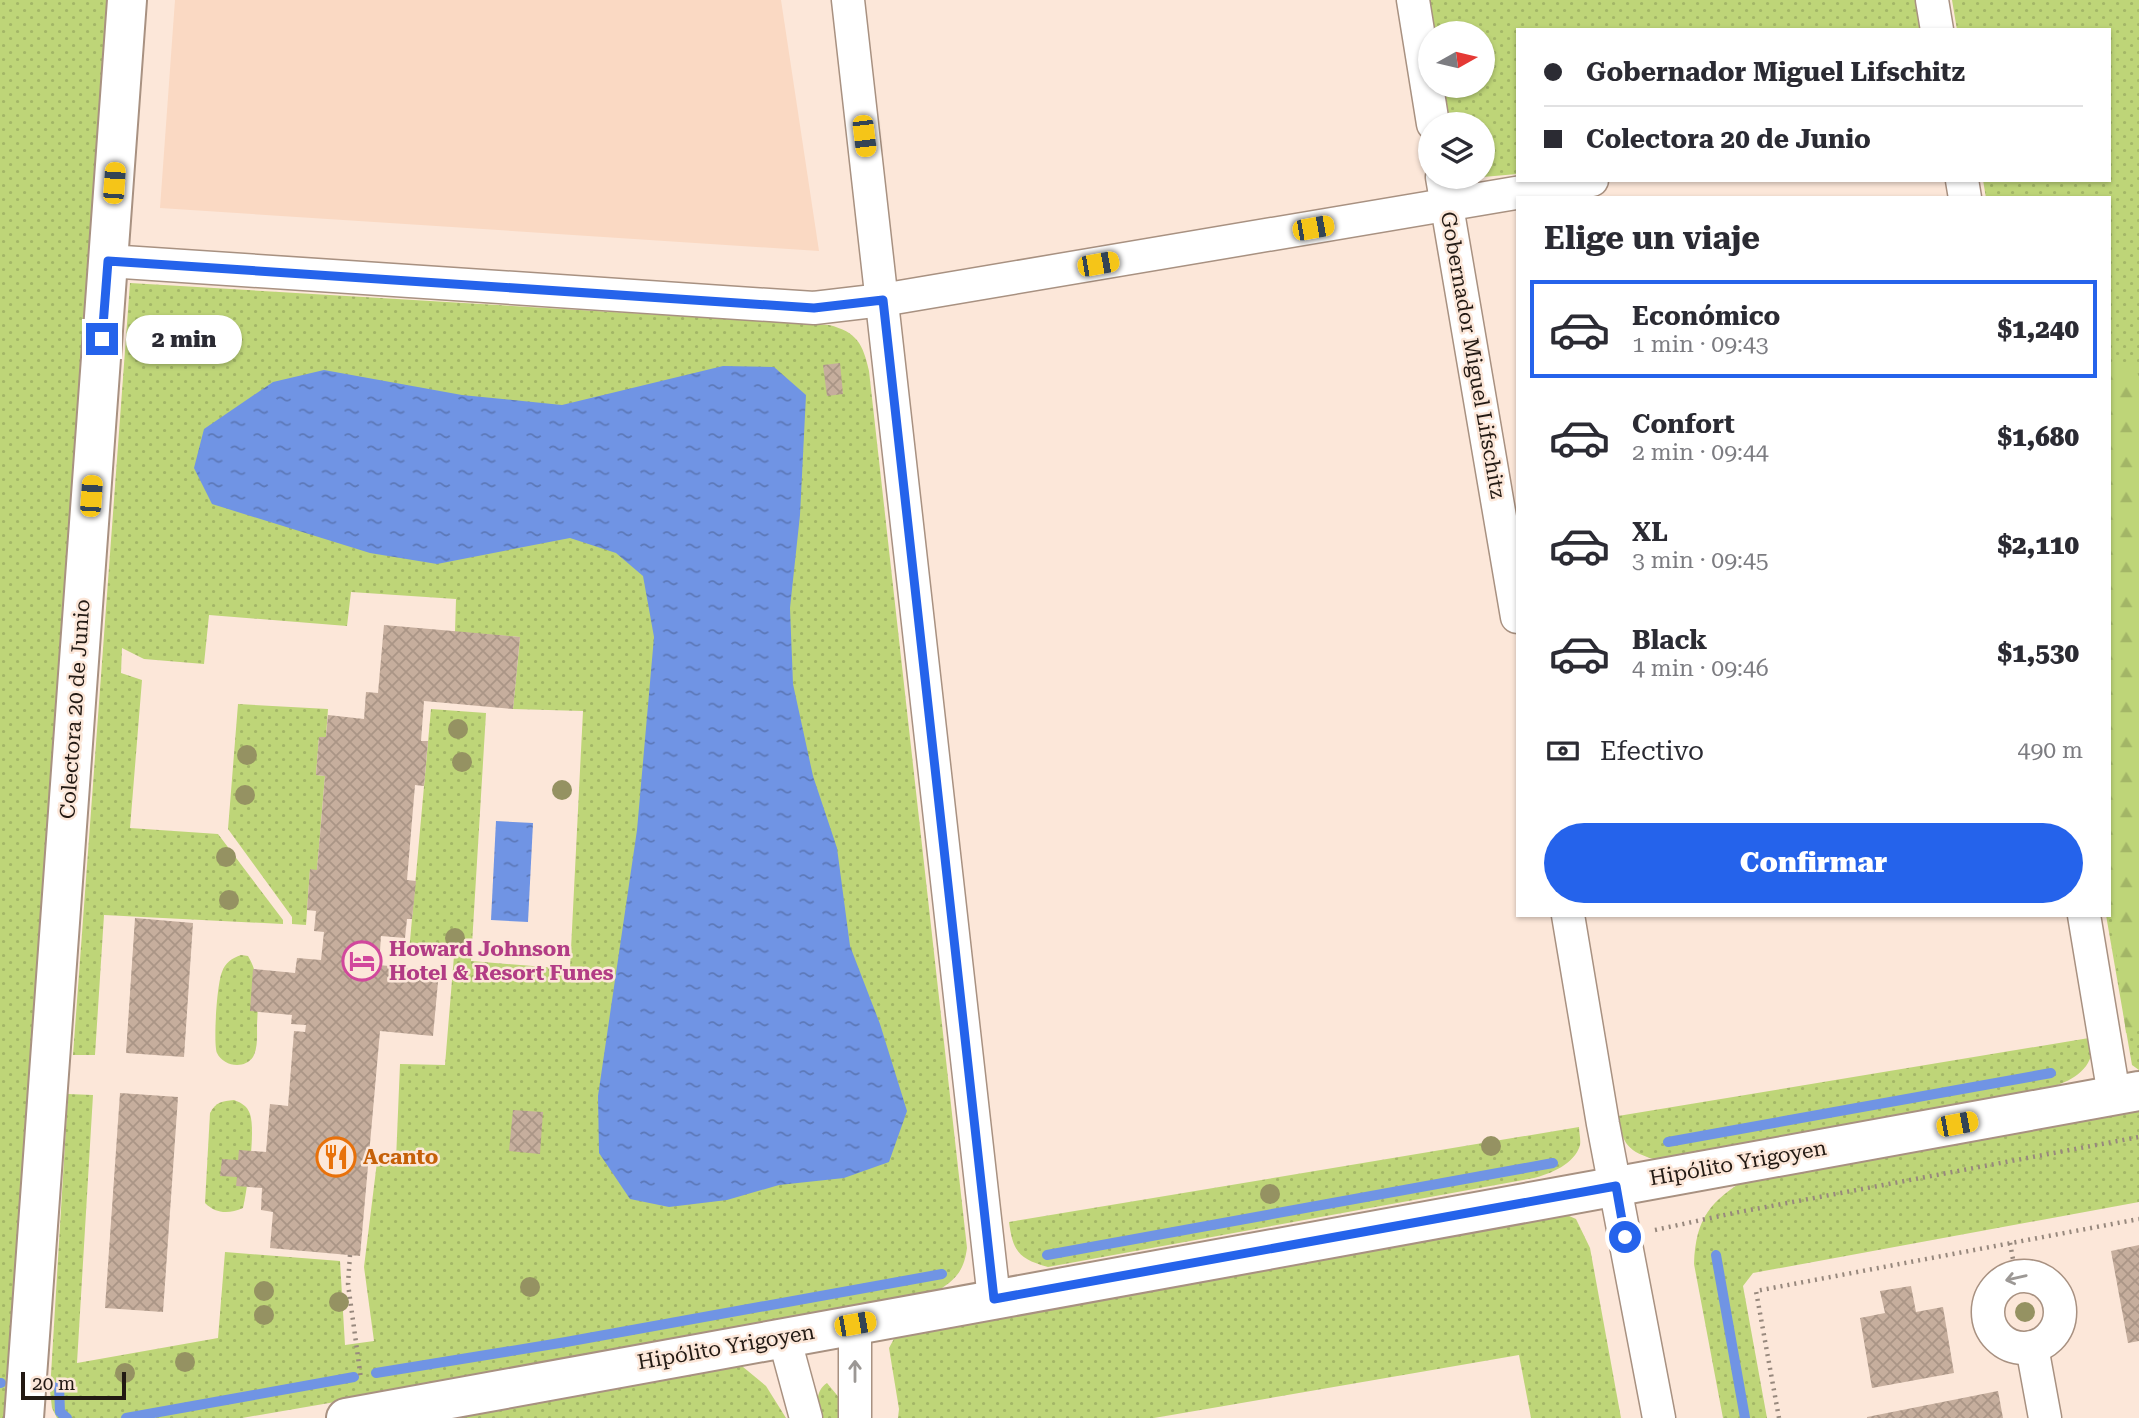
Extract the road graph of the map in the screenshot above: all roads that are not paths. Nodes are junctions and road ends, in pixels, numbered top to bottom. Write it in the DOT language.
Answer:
graph roads {
  1 [pos="127,0"];
  2 [pos="848,0"];
  3 [pos="1412,0"];
  4 [pos="1932,0"];
  5 [pos="1937,28"];
  6 [pos="1431,112"];
  7 [pos="1565,182"];
  8 [pos="1445,191"];
  9 [pos="108,261"];
  10 [pos="883,300"];
  11 [pos="1516,611"];
  12 [pos="1568,917"];
  13 [pos="2084,917"];
  14 [pos="2127,1093"];
  15 [pos="1616,1186"];
  16 [pos="994,1299"];
  17 [pos="855,1324"];
  18 [pos="783,1337"];
  19 [pos="2032,1347"];
  20 [pos="24,1418"];
  21 [pos="346,1418"];
  22 [pos="806,1418"];
  23 [pos="855,1418"];
  24 [pos="1659,1418"];
  25 [pos="2045,1418"];
  1 -- 9 [label="main road, Colectora 20 de Junio"];
  2 -- 10 [label="street"];
  3 -- 6 [label="street"];
  4 -- 5 [label="street"];
  7 -- 8 [label="street"];
  8 -- 10 [label="street"];
  8 -- 11 [label="street, Gobernador Miguel Lifschitz"];
  9 -- 10 [label="street"];
  9 -- 20 [label="main road, Colectora 20 de Junio"];
  10 -- 16 [label="street"];
  12 -- 15 [label="street"];
  13 -- 14 [label="street"];
  14 -- 15 [label="main road, Hipólito Yrigoyen"];
  15 -- 16 [label="main road, Hipólito Yrigoyen"];
  15 -- 24 [label="street"];
  16 -- 17 [label="main road, Hipólito Yrigoyen"];
  17 -- 18 [label="main road, Hipólito Yrigoyen"];
  23 -- 17 [label="street, one-way"];
  18 -- 21 [label="main road, Hipólito Yrigoyen"];
  18 -- 22 [label="street"];
  19 -- 19 [label="street, one-way"];
  19 -- 25 [label="street"];
}
